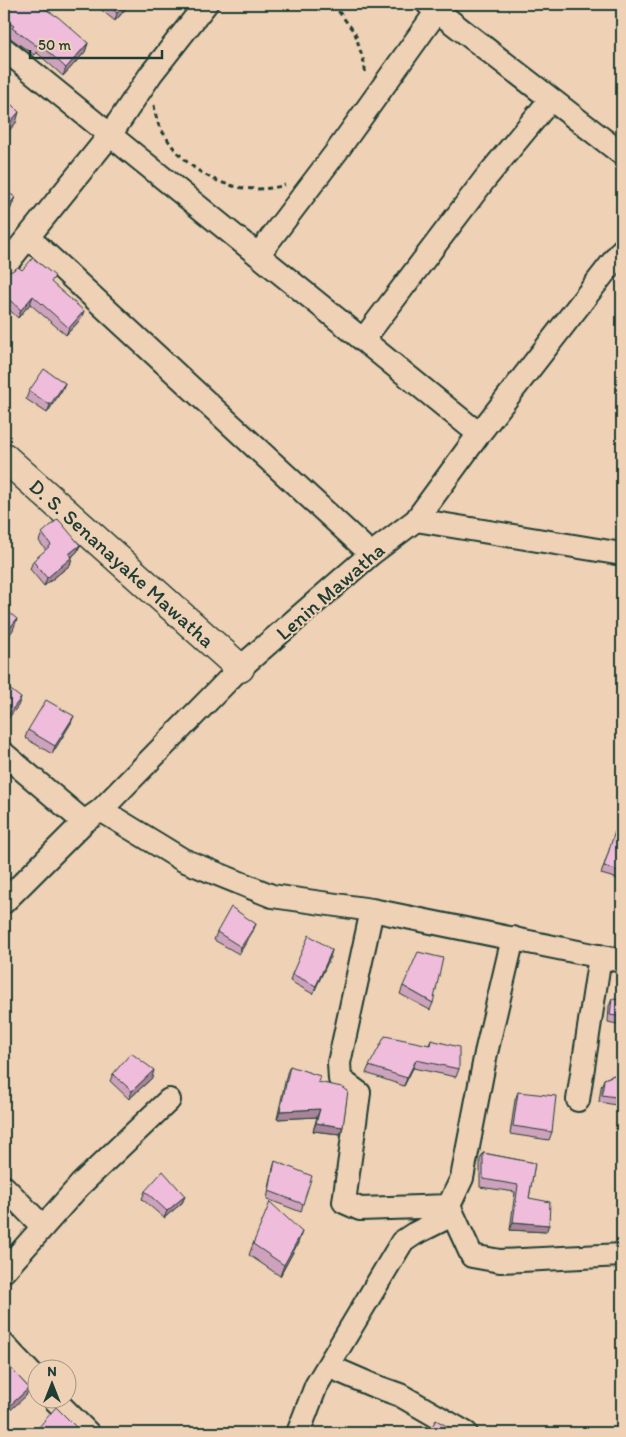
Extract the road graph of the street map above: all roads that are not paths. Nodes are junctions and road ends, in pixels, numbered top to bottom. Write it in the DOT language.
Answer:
graph roads {
  1 [pos="199,6"];
  2 [pos="433,8"];
  3 [pos="4,49"];
  4 [pos="551,99"];
  5 [pos="110,135"];
  6 [pos="622,154"];
  7 [pos="28,237"];
  8 [pos="622,250"];
  9 [pos="258,255"];
  10 [pos="4,267"];
  11 [pos="364,340"];
  12 [pos="479,434"];
  13 [pos="4,458"];
  14 [pos="416,520"];
  15 [pos="371,554"];
  16 [pos="622,554"];
  17 [pos="240,668"];
  18 [pos="4,754"];
  19 [pos="92,816"];
  20 [pos="4,902"];
  21 [pos="372,910"];
  22 [pos="513,938"];
  23 [pos="600,956"];
  24 [pos="622,961"];
  25 [pos="169,1100"];
  26 [pos="578,1100"];
  27 [pos="4,1187"];
  28 [pos="449,1206"];
  29 [pos="43,1227"];
  30 [pos="622,1255"];
  31 [pos="4,1271"];
  32 [pos="4,1345"];
  33 [pos="328,1366"];
  34 [pos="28,1370"];
  35 [pos="66,1410"];
  36 [pos="88,1433"];
  37 [pos="298,1433"];
  38 [pos="466,1433"];
  1 -- 5 [label="street"];
  2 -- 4 [label="street"];
  2 -- 9 [label="street"];
  3 -- 5 [label="street"];
  4 -- 6 [label="street"];
  4 -- 11 [label="street"];
  5 -- 7 [label="street"];
  5 -- 9 [label="street"];
  7 -- 10 [label="street"];
  7 -- 15 [label="street"];
  8 -- 12 [label="street, Lenin Mawatha"];
  9 -- 11 [label="street"];
  11 -- 12 [label="street"];
  12 -- 14 [label="street, Lenin Mawatha"];
  13 -- 17 [label="main road, D. S. Senanayake Mawatha"];
  14 -- 15 [label="street, Lenin Mawatha"];
  14 -- 16 [label="street"];
  15 -- 17 [label="street, Lenin Mawatha"];
  17 -- 19 [label="street, Lenin Mawatha"];
  18 -- 19 [label="street"];
  19 -- 20 [label="street, Lenin Mawatha"];
  19 -- 21 [label="street"];
  21 -- 22 [label="street"];
  21 -- 28 [label="street"];
  22 -- 23 [label="street"];
  22 -- 28 [label="street"];
  23 -- 24 [label="street"];
  23 -- 26 [label="street"];
  25 -- 29 [label="street"];
  27 -- 29 [label="street"];
  28 -- 30 [label="street"];
  28 -- 33 [label="street"];
  29 -- 31 [label="street"];
  32 -- 34 [label="street"];
  33 -- 37 [label="street"];
  33 -- 38 [label="street"];
  35 -- 36 [label="street"];
}
